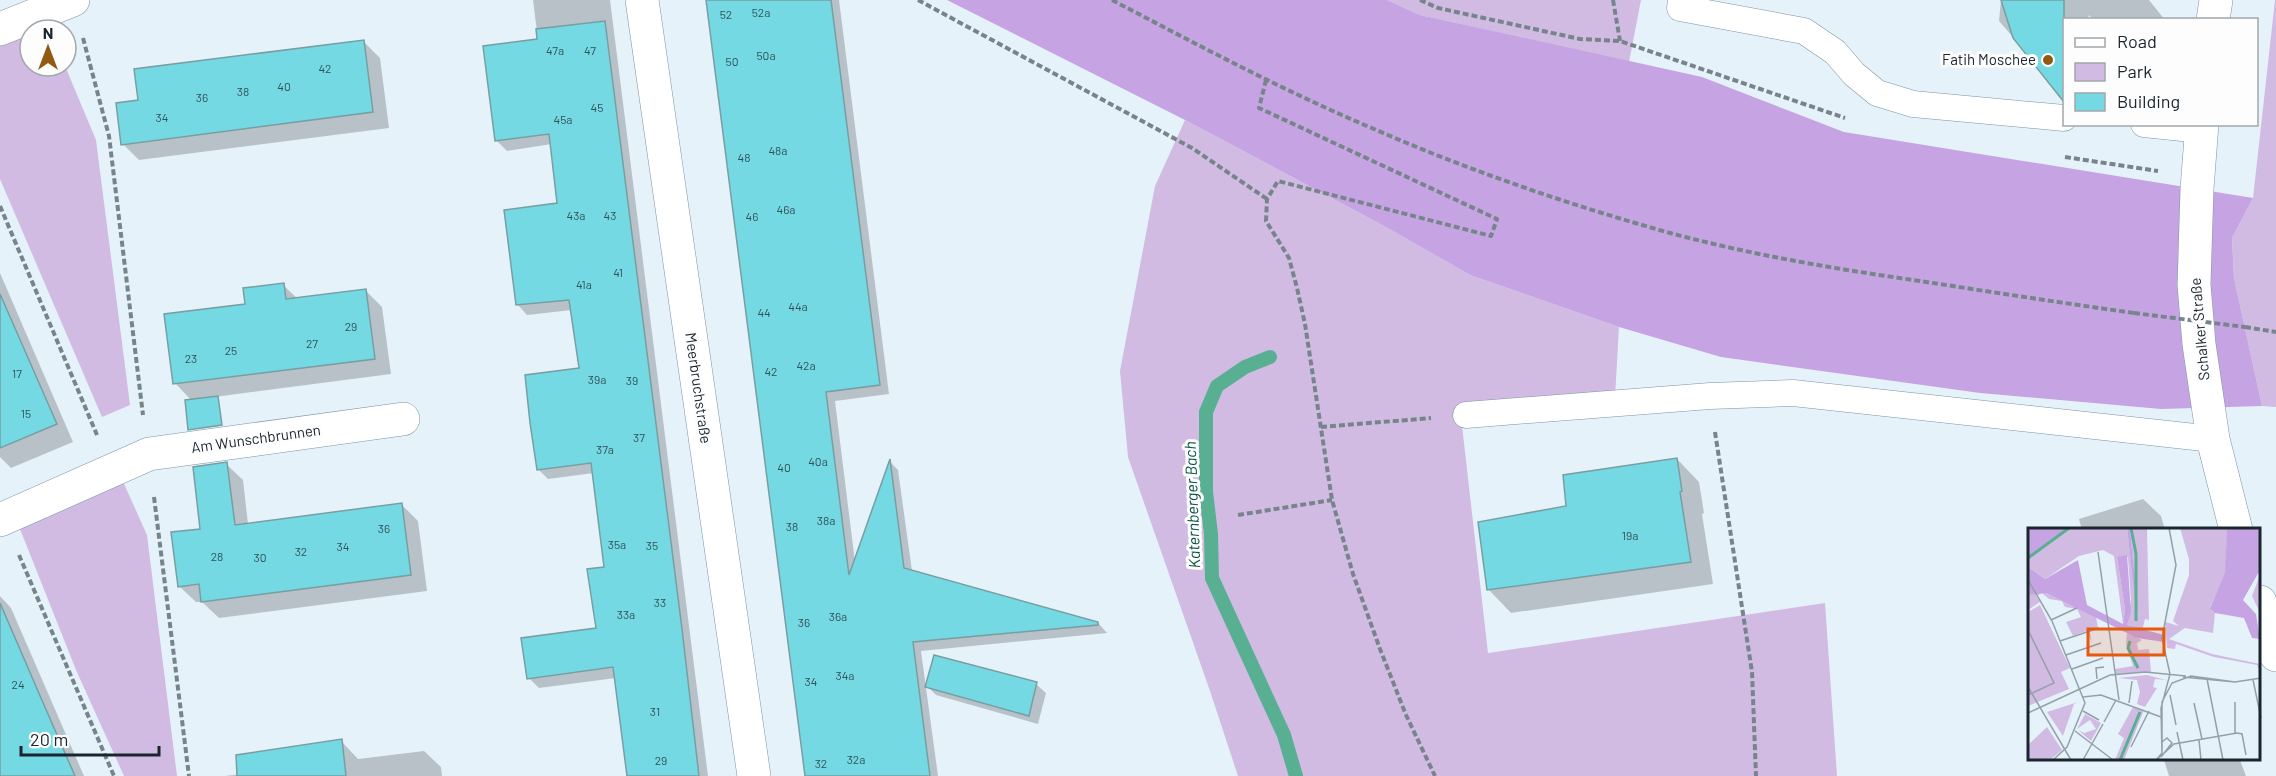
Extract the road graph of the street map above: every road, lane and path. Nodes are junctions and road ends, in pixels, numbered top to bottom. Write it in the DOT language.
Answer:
graph roads {
  1 [pos="73,0"];
  2 [pos="642,0"];
  3 [pos="918,0"];
  4 [pos="1112,0"];
  5 [pos="1420,0"];
  6 [pos="1613,0"];
  7 [pos="1681,0"];
  8 [pos="2216,0"];
  9 [pos="2214,18"];
  10 [pos="0,29"];
  11 [pos="1266,80"];
  12 [pos="2063,118"];
  13 [pos="2183,126"];
  14 [pos="2202,127"];
  15 [pos="1268,199"];
  16 [pos="0,206"];
  17 [pos="2276,332"];
  18 [pos="1710,396"];
  19 [pos="1466,415"];
  20 [pos="403,419"];
  21 [pos="1321,427"];
  22 [pos="2213,439"];
  23 [pos="149,454"];
  24 [pos="112,471"];
  25 [pos="1332,500"];
  26 [pos="1238,514"];
  27 [pos="2,519"];
  28 [pos="2235,528"];
  29 [pos="2261,608"];
  30 [pos="2276,654"];
  31 [pos="114,776"];
  32 [pos="189,776"];
  33 [pos="754,776"];
  34 [pos="1435,776"];
  35 [pos="1756,776"];
  1 -- 10 [label="street"];
  1 -- 23 [label="path"];
  2 -- 33 [label="street, Meerbruchstraße"];
  3 -- 15 [label="path"];
  4 -- 11 [label="path"];
  5 -- 6 [label="path"];
  7 -- 12 [label="lane"];
  8 -- 9 [label="street"];
  11 -- 15 [label="path"];
  11 -- 17 [label="path, bridge"];
  13 -- 14 [label="lane"];
  14 -- 22 [label="street, Schalker Straße"];
  15 -- 21 [label="path"];
  16 -- 24 [label="path"];
  18 -- 19 [label="lane"];
  18 -- 22 [label="lane"];
  18 -- 35 [label="path"];
  19 -- 21 [label="path"];
  20 -- 23 [label="street, Am Wunschbrunnen"];
  21 -- 25 [label="path"];
  22 -- 28 [label="street, Schalker Straße"];
  23 -- 24 [label="street, Am Wunschbrunnen"];
  23 -- 32 [label="path"];
  24 -- 27 [label="street, Am Wunschbrunnen"];
  25 -- 26 [label="path"];
  25 -- 34 [label="path"];
  27 -- 31 [label="path"];
  29 -- 30 [label="street"];
}
